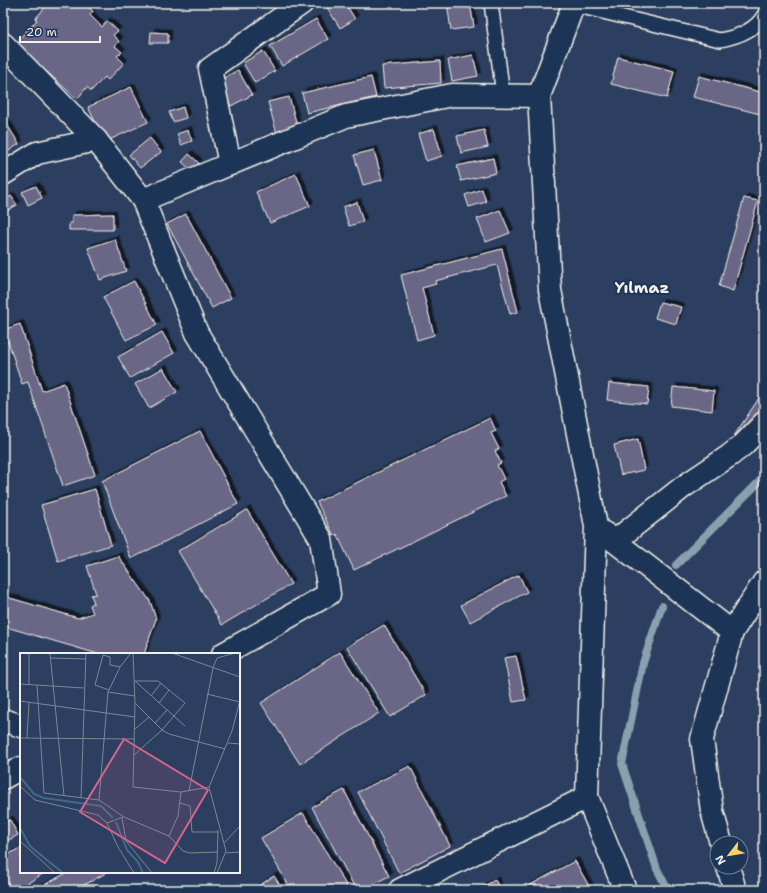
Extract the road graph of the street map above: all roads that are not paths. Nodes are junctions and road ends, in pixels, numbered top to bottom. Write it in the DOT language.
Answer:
graph roads {
  1 [pos="302,3"];
  2 [pos="491,3"];
  3 [pos="573,4"];
  4 [pos="764,15"];
  5 [pos="3,44"];
  6 [pos="503,95"];
  7 [pos="539,96"];
  8 [pos="96,140"];
  9 [pos="230,164"];
  10 [pos="3,174"];
  11 [pos="143,200"];
  12 [pos="764,423"];
  13 [pos="596,526"];
  14 [pos="615,541"];
  15 [pos="764,582"];
  16 [pos="732,632"];
  17 [pos="225,653"];
  18 [pos="3,720"];
  19 [pos="20,726"];
  20 [pos="20,769"];
  21 [pos="3,778"];
  22 [pos="587,796"];
  23 [pos="719,835"];
  24 [pos="730,875"];
  25 [pos="400,890"];
  26 [pos="625,890"];
  27 [pos="735,890"];
  1 -- 9 [label="street"];
  2 -- 6 [label="lane"];
  3 -- 4 [label="lane"];
  3 -- 7 [label="street"];
  5 -- 8 [label="street"];
  6 -- 7 [label="street"];
  6 -- 9 [label="street"];
  7 -- 13 [label="street"];
  8 -- 10 [label="street"];
  8 -- 11 [label="street"];
  9 -- 11 [label="street"];
  11 -- 17 [label="street"];
  12 -- 14 [label="street"];
  13 -- 14 [label="street"];
  13 -- 22 [label="street"];
  14 -- 16 [label="street"];
  15 -- 16 [label="street"];
  16 -- 23 [label="street"];
  18 -- 19 [label="street"];
  20 -- 21 [label="street"];
  22 -- 25 [label="street"];
  22 -- 26 [label="street"];
  24 -- 27 [label="street"];
}
